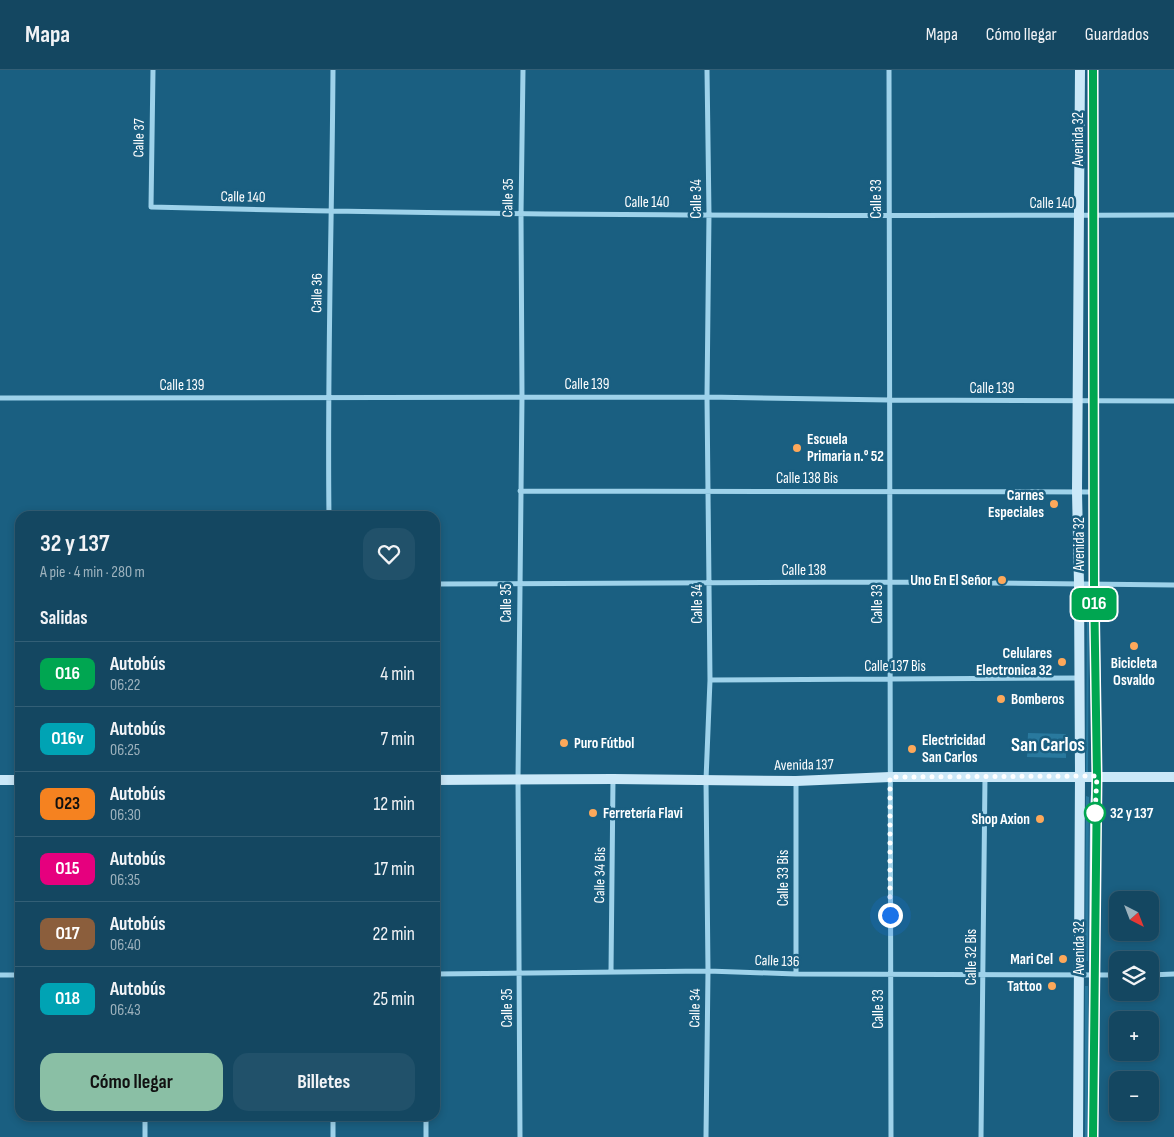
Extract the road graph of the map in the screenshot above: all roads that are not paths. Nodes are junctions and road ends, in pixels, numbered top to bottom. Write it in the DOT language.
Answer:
graph roads {
  1 [pos="153,70"];
  2 [pos="333,70"];
  3 [pos="523,70"];
  4 [pos="707,70"];
  5 [pos="888,70"];
  6 [pos="1080,70"];
  7 [pos="1093,70"];
  8 [pos="151,207"];
  9 [pos="332,212"];
  10 [pos="520,214"];
  11 [pos="709,214"];
  12 [pos="889,215"];
  13 [pos="1080,215"];
  14 [pos="1093,215"];
  15 [pos="1174,215"];
  16 [pos="522,397"];
  17 [pos="707,397"];
  18 [pos="0,398"];
  19 [pos="328,398"];
  20 [pos="889,400"];
  21 [pos="1094,400"];
  22 [pos="1078,401"];
  23 [pos="1174,401"];
  24 [pos="709,490"];
  25 [pos="889,490"];
  26 [pos="520,491"];
  27 [pos="1077,492"];
  28 [pos="1094,492"];
  29 [pos="329,511"];
  30 [pos="519,582"];
  31 [pos="890,582"];
  32 [pos="709,583"];
  33 [pos="440,584"];
  34 [pos="1080,584"];
  35 [pos="1094,585"];
  36 [pos="1174,585"];
  37 [pos="890,678"];
  38 [pos="1080,678"];
  39 [pos="710,680"];
  40 [pos="1080,776"];
  41 [pos="1097,776"];
  42 [pos="1174,776"];
  43 [pos="890,777"];
  44 [pos="985,777"];
  45 [pos="518,779"];
  46 [pos="613,779"];
  47 [pos="0,780"];
  48 [pos="15,780"];
  49 [pos="440,780"];
  50 [pos="706,780"];
  51 [pos="796,781"];
  52 [pos="708,971"];
  53 [pos="520,972"];
  54 [pos="611,972"];
  55 [pos="440,974"];
  56 [pos="796,974"];
  57 [pos="890,974"];
  58 [pos="1159,974"];
  59 [pos="1174,974"];
  60 [pos="0,975"];
  61 [pos="15,975"];
  62 [pos="984,975"];
  63 [pos="1079,975"];
  64 [pos="1094,975"];
  65 [pos="1109,975"];
  66 [pos="145,1121"];
  67 [pos="333,1121"];
  68 [pos="426,1121"];
  69 [pos="145,1137"];
  70 [pos="333,1137"];
  71 [pos="426,1137"];
  72 [pos="520,1137"];
  73 [pos="706,1137"];
  74 [pos="891,1137"];
  75 [pos="981,1137"];
  76 [pos="1078,1137"];
  77 [pos="1093,1137"];
  1 -- 8 [label="street, Calle 37"];
  2 -- 9 [label="street, Calle 36"];
  3 -- 10 [label="street, Calle 35"];
  4 -- 11 [label="street, Calle 34"];
  5 -- 12 [label="street, Calle 33"];
  6 -- 13 [label="main road, Avenida 32"];
  7 -- 14 [label="main road, Avenida 32"];
  8 -- 9 [label="street, Calle 140"];
  9 -- 10 [label="street, Calle 140"];
  9 -- 19 [label="street, Calle 36"];
  10 -- 11 [label="street, Calle 140"];
  10 -- 16 [label="street, Calle 35"];
  11 -- 12 [label="street, Calle 140"];
  11 -- 17 [label="street, Calle 34"];
  12 -- 13 [label="street, Calle 140"];
  12 -- 20 [label="street, Calle 33"];
  13 -- 14 [label="street, Calle 140"];
  13 -- 22 [label="main road, Avenida 32"];
  14 -- 15 [label="street, Calle 140"];
  14 -- 21 [label="main road, Avenida 32"];
  16 -- 17 [label="street, Calle 139"];
  16 -- 19 [label="street, Calle 139"];
  16 -- 26 [label="street, Calle 35"];
  17 -- 20 [label="street, Calle 139"];
  17 -- 24 [label="street, Calle 34"];
  18 -- 19 [label="street, Calle 139"];
  19 -- 29 [label="street, Calle 36"];
  20 -- 22 [label="street, Calle 139"];
  20 -- 25 [label="street, Calle 33"];
  21 -- 22 [label="street, Calle 139"];
  21 -- 23 [label="street, Calle 139"];
  21 -- 28 [label="main road, Avenida 32"];
  22 -- 27 [label="main road, Avenida 32"];
  24 -- 25 [label="street, Calle 138 Bis"];
  24 -- 26 [label="street, Calle 138 Bis"];
  24 -- 32 [label="street, Calle 34"];
  25 -- 27 [label="street, Calle 138 Bis"];
  25 -- 31 [label="street, Calle 33"];
  26 -- 30 [label="street, Calle 35"];
  27 -- 28 [label="street, Calle 138 Bis"];
  27 -- 34 [label="main road, Avenida 32"];
  28 -- 35 [label="main road, Avenida 32"];
  30 -- 32 [label="street, Calle 138"];
  30 -- 33 [label="street, Calle 138"];
  30 -- 45 [label="street, Calle 35"];
  31 -- 32 [label="street, Calle 138"];
  31 -- 34 [label="street, Calle 138"];
  31 -- 37 [label="street, Calle 33"];
  32 -- 39 [label="street, Calle 34"];
  34 -- 35 [label="street, Calle 138"];
  34 -- 38 [label="main road, Avenida 32"];
  35 -- 36 [label="street, Calle 138"];
  35 -- 41 [label="main road, Avenida 32"];
  37 -- 38 [label="street, Calle 137 Bis"];
  37 -- 39 [label="street, Calle 137 Bis"];
  37 -- 43 [label="street, Calle 33"];
  38 -- 40 [label="main road, Avenida 32"];
  39 -- 50 [label="street, Calle 34"];
  40 -- 41 [label="main road, Avenida 137"];
  40 -- 44 [label="main road, Avenida 137"];
  40 -- 63 [label="main road, Avenida 32"];
  41 -- 42 [label="main road, Avenida 137"];
  41 -- 64 [label="main road, Avenida 32"];
  43 -- 44 [label="main road, Avenida 137"];
  43 -- 51 [label="main road, Avenida 137"];
  43 -- 57 [label="street, Calle 33"];
  44 -- 62 [label="street, Calle 32 Bis"];
  45 -- 46 [label="main road, Avenida 137"];
  45 -- 49 [label="main road, Avenida 137"];
  45 -- 53 [label="street, Calle 35"];
  46 -- 50 [label="main road, Avenida 137"];
  46 -- 54 [label="street, Calle 34 Bis"];
  47 -- 48 [label="main road"];
  50 -- 51 [label="main road, Avenida 137"];
  50 -- 52 [label="street, Calle 34"];
  51 -- 56 [label="street, Calle 33 Bis"];
  52 -- 54 [label="street, Calle 136"];
  52 -- 56 [label="street, Calle 136"];
  52 -- 73 [label="street, Calle 34"];
  53 -- 54 [label="street, Calle 136"];
  53 -- 55 [label="street, Calle 136"];
  53 -- 72 [label="street, Calle 35"];
  56 -- 57 [label="street, Calle 136"];
  57 -- 62 [label="street, Calle 136"];
  57 -- 74 [label="street, Calle 33"];
  58 -- 59 [label="street"];
  60 -- 61 [label="street"];
  62 -- 63 [label="street, Calle 136"];
  62 -- 75 [label="street, Calle 32 Bis"];
  63 -- 64 [label="street, Calle 136"];
  63 -- 76 [label="main road, Avenida 32"];
  64 -- 65 [label="street, Calle 136"];
  64 -- 77 [label="main road, Avenida 32"];
  66 -- 69 [label="street"];
  67 -- 70 [label="street"];
  68 -- 71 [label="street"];
}
